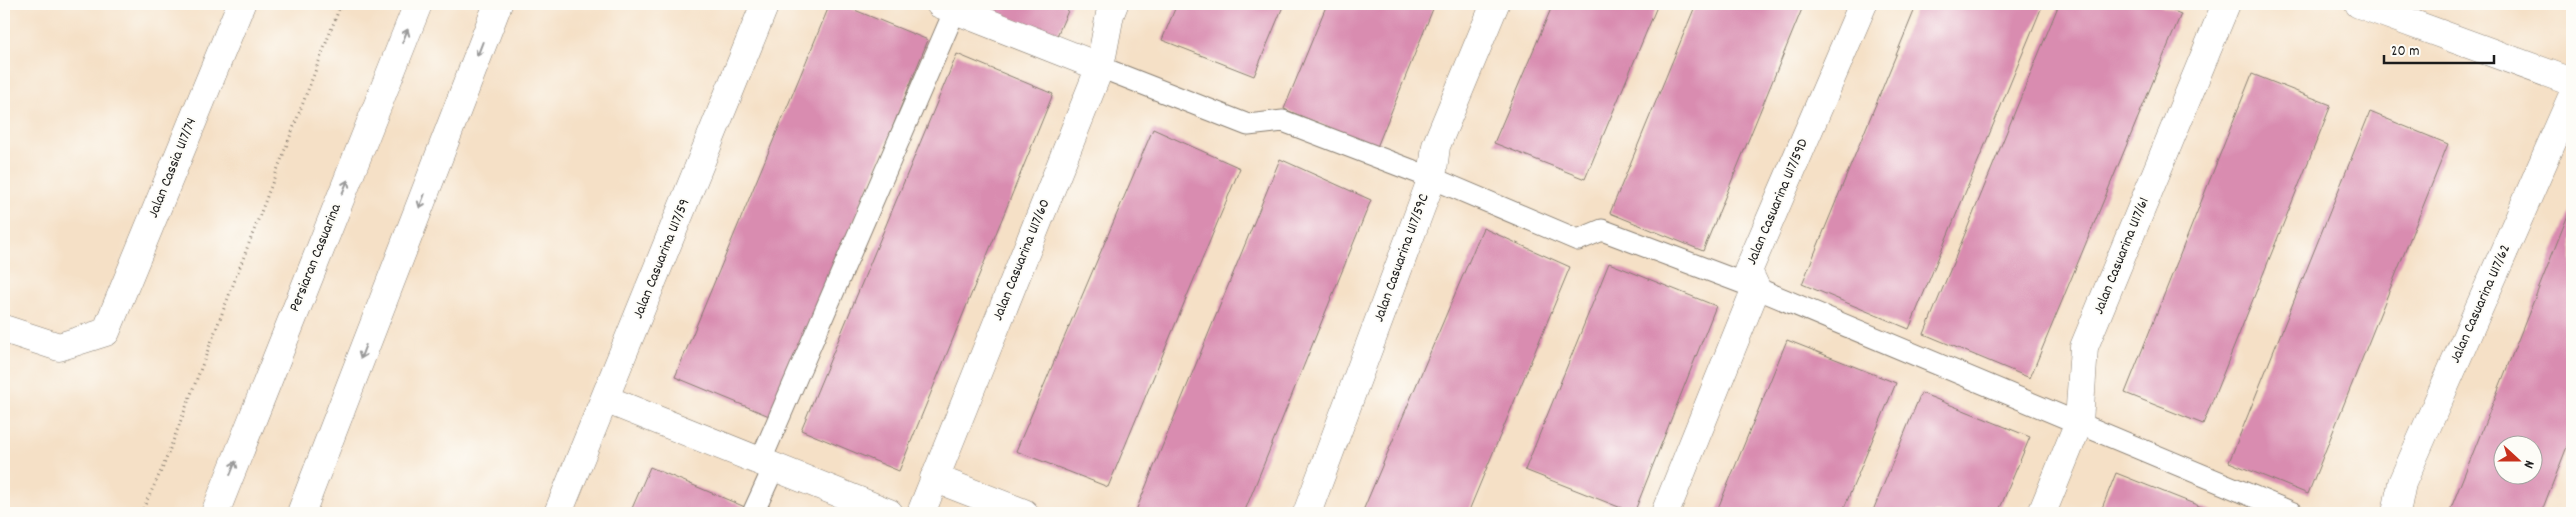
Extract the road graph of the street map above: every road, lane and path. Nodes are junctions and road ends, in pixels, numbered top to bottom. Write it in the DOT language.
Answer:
graph roads {
  1 [pos="241,4"];
  2 [pos="341,4"];
  3 [pos="418,4"];
  4 [pos="498,4"];
  5 [pos="765,4"];
  6 [pos="1114,4"];
  7 [pos="1495,4"];
  8 [pos="1863,4"];
  9 [pos="2226,4"];
  10 [pos="2359,4"];
  11 [pos="948,7"];
  12 [pos="1100,67"];
  13 [pos="2572,82"];
  14 [pos="2572,97"];
  15 [pos="1432,178"];
  16 [pos="1756,288"];
  17 [pos="4,329"];
  18 [pos="605,399"];
  19 [pos="2080,422"];
  20 [pos="767,464"];
  21 [pos="934,478"];
  22 [pos="141,513"];
  23 [pos="215,513"];
  24 [pos="301,513"];
  25 [pos="558,513"];
  26 [pos="753,513"];
  27 [pos="889,513"];
  28 [pos="921,513"];
  29 [pos="1024,513"];
  30 [pos="1307,513"];
  31 [pos="1665,513"];
  32 [pos="2042,513"];
  33 [pos="2293,513"];
  34 [pos="2396,513"];
  1 -- 17 [label="street, Jalan Cassia U17/74"];
  2 -- 22 [label="path"];
  23 -- 3 [label="street, Persiaran Casuarina, one-way"];
  4 -- 24 [label="street, one-way"];
  5 -- 18 [label="street, Jalan Casuarina U17/59"];
  6 -- 12 [label="street, Jalan Casuarina U17/60"];
  7 -- 15 [label="street, Jalan Casuarina U17/59C"];
  8 -- 16 [label="street, Jalan Casuarina U17/59D"];
  9 -- 19 [label="street, Jalan Casuarina U17/61"];
  10 -- 13 [label="street"];
  11 -- 12 [label="street"];
  11 -- 20 [label="lane"];
  12 -- 15 [label="lane"];
  12 -- 21 [label="street, Jalan Casuarina U17/60"];
  14 -- 34 [label="street, Jalan Casuarina U17/62"];
  15 -- 16 [label="lane"];
  15 -- 30 [label="street, Jalan Casuarina U17/59C"];
  16 -- 19 [label="lane"];
  16 -- 31 [label="street, Jalan Casuarina U17/59D"];
  18 -- 20 [label="street"];
  18 -- 25 [label="street, Jalan Casuarina U17/59"];
  19 -- 32 [label="street, Jalan Casuarina U17/61"];
  19 -- 33 [label="lane"];
  20 -- 26 [label="lane"];
  20 -- 27 [label="street"];
  21 -- 28 [label="street, Jalan Casuarina U17/60"];
  21 -- 29 [label="street"];
}
